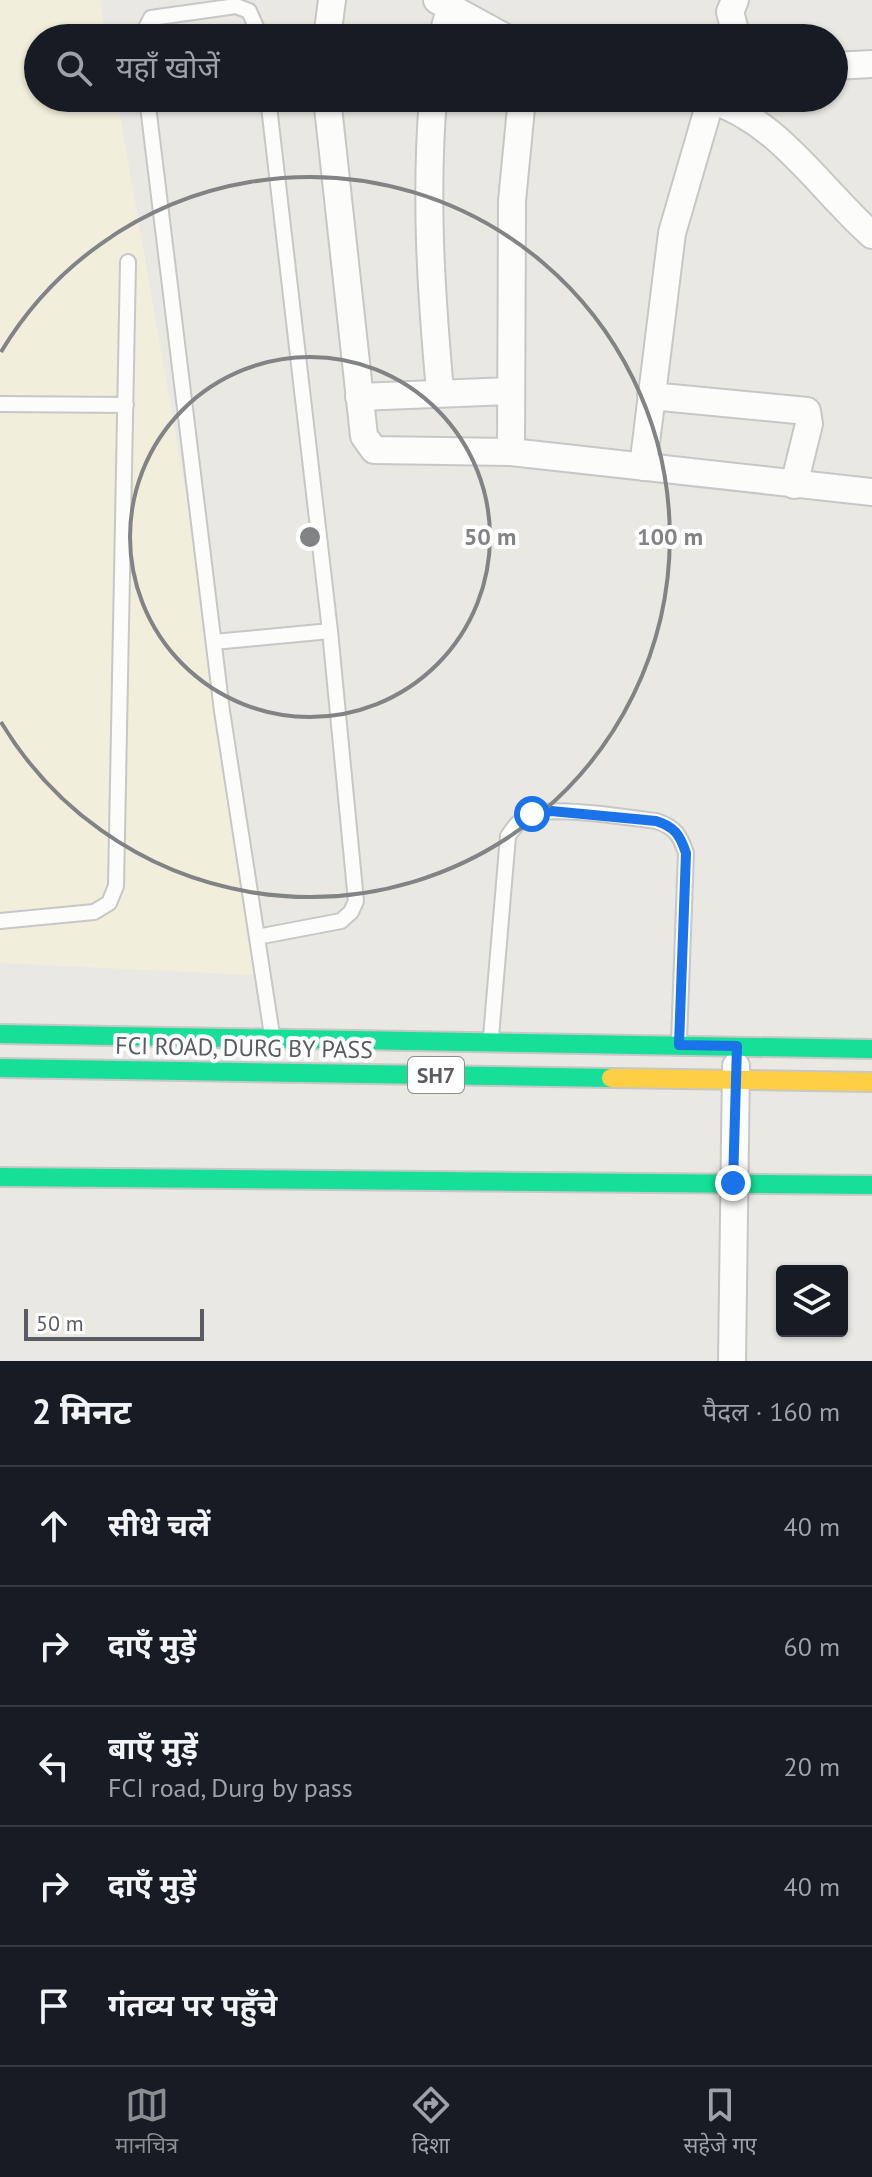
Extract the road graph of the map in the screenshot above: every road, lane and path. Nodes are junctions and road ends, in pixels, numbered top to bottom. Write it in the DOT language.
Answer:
graph roads {
  1 [pos="332,0"];
  2 [pos="735,0"];
  3 [pos="455,4"];
  4 [pos="148,24"];
  5 [pos="255,24"];
  6 [pos="329,24"];
  7 [pos="447,24"];
  8 [pos="485,24"];
  9 [pos="733,24"];
  10 [pos="872,64"];
  11 [pos="848,65"];
  12 [pos="149,112"];
  13 [pos="270,112"];
  14 [pos="328,112"];
  15 [pos="432,112"];
  16 [pos="521,112"];
  17 [pos="705,112"];
  18 [pos="756,112"];
  19 [pos="872,235"];
  20 [pos="128,262"];
  21 [pos="440,391"];
  22 [pos="511,391"];
  23 [pos="651,396"];
  24 [pos="359,397"];
  25 [pos="0,404"];
  26 [pos="126,405"];
  27 [pos="511,452"];
  28 [pos="643,467"];
  29 [pos="794,485"];
  30 [pos="872,492"];
  31 [pos="330,631"];
  32 [pos="214,642"];
  33 [pos="0,921"];
  34 [pos="257,937"];
  35 [pos="0,1034"];
  36 [pos="273,1038"];
  37 [pos="491,1042"];
  38 [pos="679,1045"];
  39 [pos="737,1046"];
  40 [pos="872,1049"];
  41 [pos="0,1068"];
  42 [pos="276,1071"];
  43 [pos="736,1082"];
  44 [pos="872,1082"];
  45 [pos="0,1177"];
  46 [pos="733,1183"];
  47 [pos="872,1185"];
  48 [pos="732,1361"];
  1 -- 6 [label="street"];
  2 -- 9 [label="street"];
  3 -- 7 [label="street"];
  3 -- 8 [label="street"];
  4 -- 5 [label="lane"];
  10 -- 11 [label="street"];
  12 -- 32 [label="lane"];
  13 -- 31 [label="lane"];
  14 -- 24 [label="street"];
  15 -- 21 [label="street"];
  16 -- 22 [label="street"];
  17 -- 23 [label="street"];
  18 -- 19 [label="street"];
  20 -- 26 [label="lane"];
  21 -- 22 [label="street"];
  21 -- 24 [label="street"];
  22 -- 27 [label="street"];
  23 -- 28 [label="street"];
  23 -- 29 [label="street"];
  24 -- 27 [label="street"];
  25 -- 26 [label="lane"];
  26 -- 33 [label="lane"];
  27 -- 28 [label="street"];
  28 -- 29 [label="street"];
  29 -- 30 [label="street"];
  31 -- 32 [label="lane"];
  31 -- 34 [label="lane"];
  32 -- 34 [label="lane"];
  34 -- 36 [label="lane"];
  35 -- 36 [label="main road, FCI ROAD, DURG BY PASS / SH7"];
  36 -- 37 [label="main road, FCI ROAD, DURG BY PASS / SH7"];
  36 -- 42 [label="lane"];
  37 -- 38 [label="main road, FCI ROAD, DURG BY PASS / SH7"];
  37 -- 38 [label="lane"];
  38 -- 39 [label="main road, FCI ROAD, DURG BY PASS / SH7"];
  39 -- 40 [label="main road, FCI ROAD, DURG BY PASS / SH7"];
  39 -- 43 [label="street"];
  41 -- 42 [label="main road, FCI ROAD, DURG BY PASS / SH7"];
  42 -- 43 [label="main road, FCI ROAD, DURG BY PASS / SH7"];
  43 -- 44 [label="main road, FCI ROAD, DURG BY PASS / SH7"];
  43 -- 46 [label="street"];
  45 -- 46 [label="main road"];
  46 -- 47 [label="main road"];
  46 -- 48 [label="street"];
}
